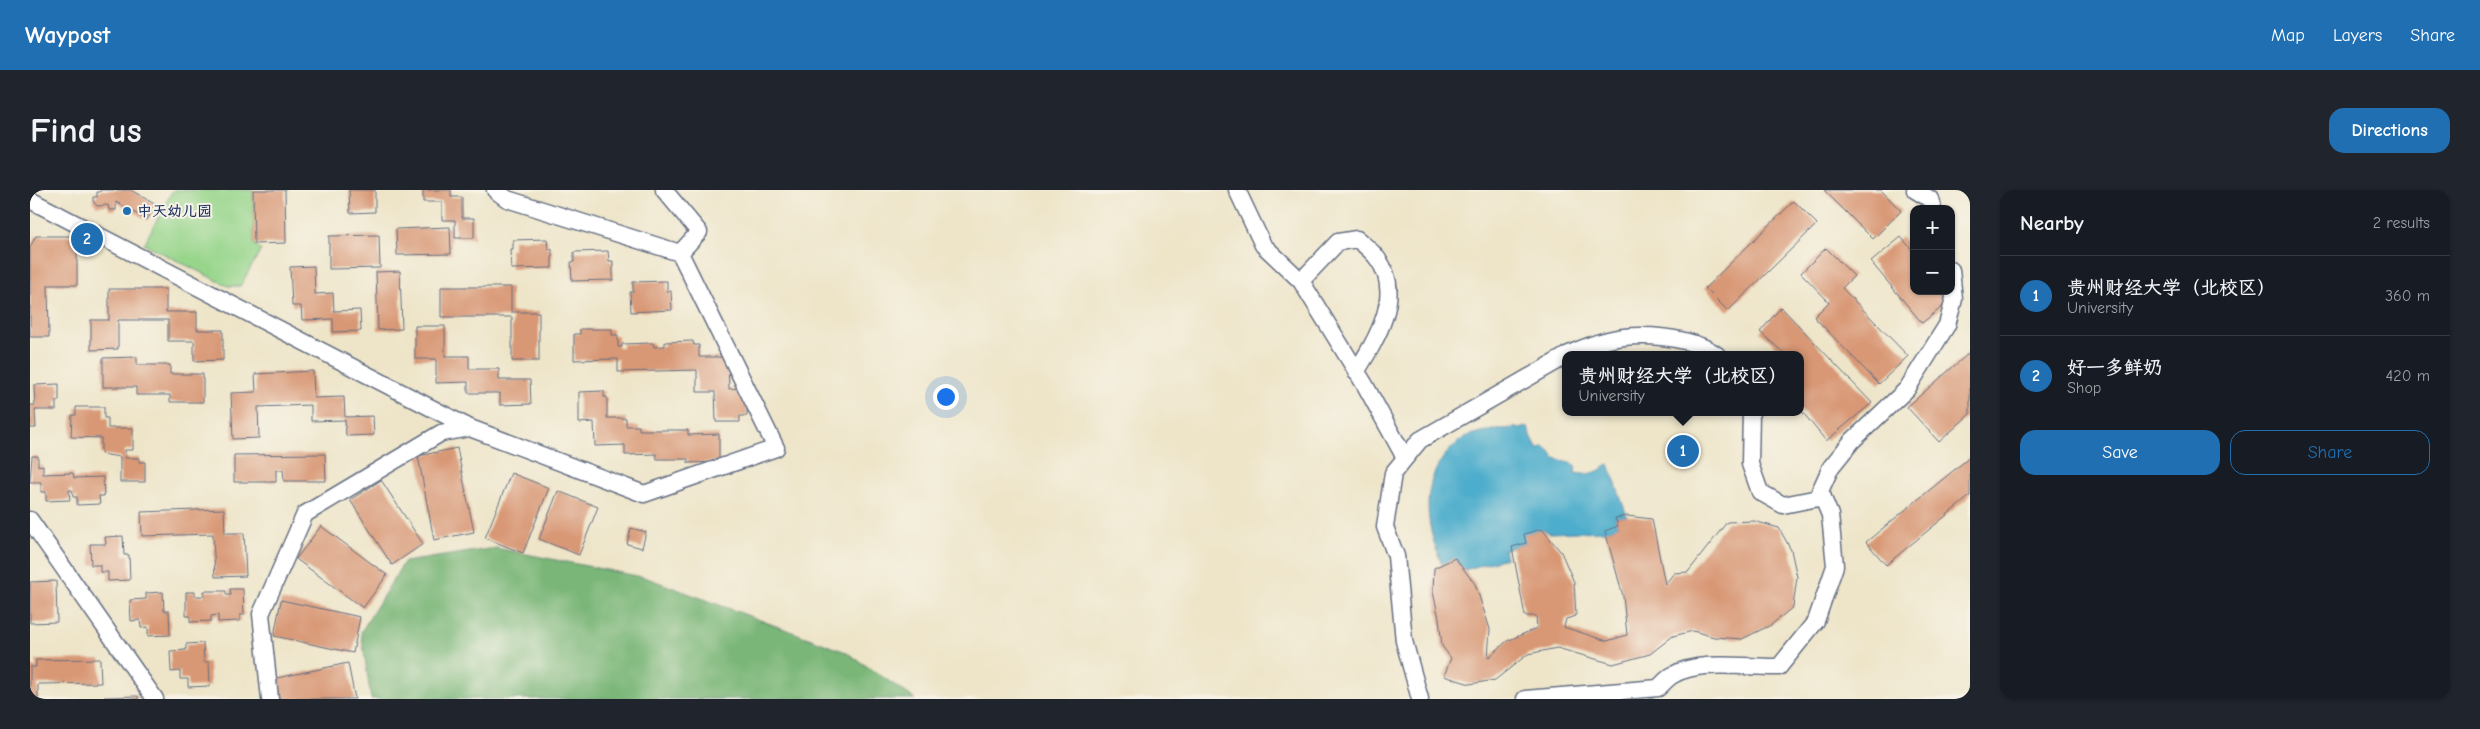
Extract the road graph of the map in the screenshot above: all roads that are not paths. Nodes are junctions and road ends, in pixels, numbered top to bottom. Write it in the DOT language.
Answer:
graph roads {
  1 [pos="495,190"];
  2 [pos="664,190"];
  3 [pos="1237,190"];
  4 [pos="1914,190"];
  5 [pos="30,200"];
  6 [pos="1932,205"];
  7 [pos="680,253"];
  8 [pos="1301,281"];
  9 [pos="1954,295"];
  10 [pos="1577,351"];
  11 [pos="1712,351"];
  12 [pos="1562,357"];
  13 [pos="1356,372"];
  14 [pos="1751,416"];
  15 [pos="470,428"];
  16 [pos="1405,458"];
  17 [pos="1823,497"];
  18 [pos="30,520"];
  19 [pos="155,699"];
  20 [pos="270,699"];
  21 [pos="1420,699"];
  22 [pos="1525,699"];
  1 -- 7 [label="street"];
  2 -- 7 [label="street"];
  3 -- 8 [label="street"];
  4 -- 6 [label="street"];
  5 -- 15 [label="street"];
  7 -- 15 [label="street"];
  8 -- 13 [label="street"];
  8 -- 13 [label="street"];
  9 -- 17 [label="street"];
  10 -- 11 [label="street"];
  12 -- 16 [label="street"];
  13 -- 16 [label="street"];
  14 -- 17 [label="street"];
  15 -- 20 [label="street"];
  16 -- 21 [label="street"];
  17 -- 22 [label="street"];
  18 -- 19 [label="street"];
}
